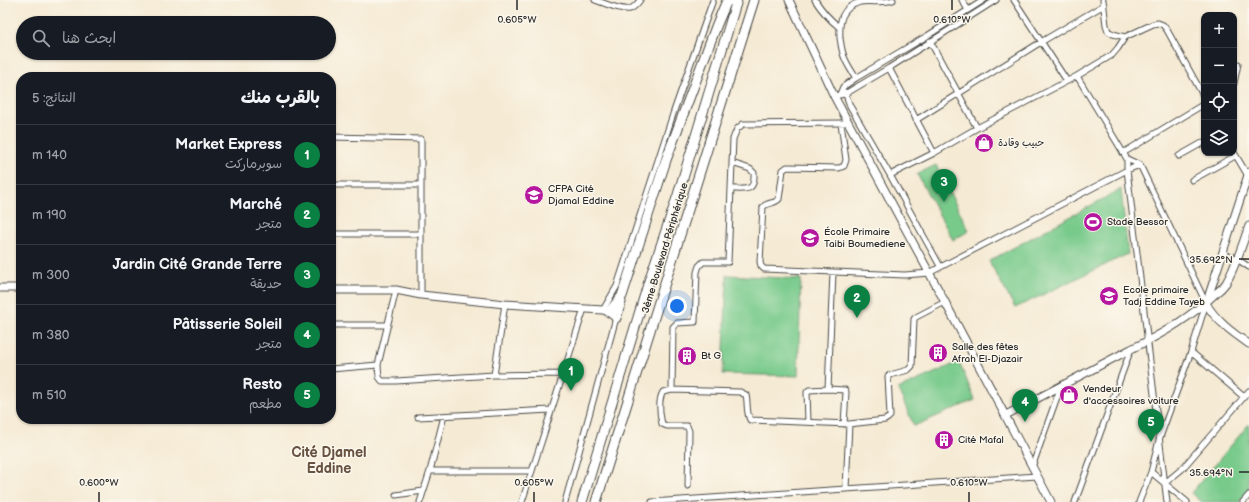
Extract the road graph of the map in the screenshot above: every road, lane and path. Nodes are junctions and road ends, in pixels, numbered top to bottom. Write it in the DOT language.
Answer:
graph roads {
  1 [pos="595,0"];
  2 [pos="640,0"];
  3 [pos="713,0"];
  4 [pos="729,0"];
  5 [pos="737,0"];
  6 [pos="754,0"];
  7 [pos="789,0"];
  8 [pos="815,0"];
  9 [pos="893,0"];
  10 [pos="962,0"];
  11 [pos="984,0"];
  12 [pos="996,0"];
  13 [pos="1014,0"];
  14 [pos="1103,2"];
  15 [pos="968,10"];
  16 [pos="839,26"];
  17 [pos="927,36"];
  18 [pos="1125,37"];
  19 [pos="931,42"];
  20 [pos="1041,42"];
  21 [pos="1238,64"];
  22 [pos="889,68"];
  23 [pos="1237,69"];
  24 [pos="1077,76"];
  25 [pos="856,78"];
  26 [pos="1067,81"];
  27 [pos="1201,91"];
  28 [pos="958,93"];
  29 [pos="840,94"];
  30 [pos="1201,106"];
  31 [pos="916,120"];
  32 [pos="845,122"];
  33 [pos="977,128"];
  34 [pos="336,137"];
  35 [pos="1201,144"];
  36 [pos="934,153"];
  37 [pos="1123,153"];
  38 [pos="1179,156"];
  39 [pos="1232,156"];
  40 [pos="1236,156"];
  41 [pos="1127,159"];
  42 [pos="732,163"];
  43 [pos="1140,165"];
  44 [pos="1127,170"];
  45 [pos="1248,174"];
  46 [pos="890,175"];
  47 [pos="1192,180"];
  48 [pos="336,185"];
  49 [pos="421,185"];
  50 [pos="731,189"];
  51 [pos="1249,226"];
  52 [pos="336,234"];
  53 [pos="421,234"];
  54 [pos="1222,253"];
  55 [pos="1237,259"];
  56 [pos="940,266"];
  57 [pos="1249,267"];
  58 [pos="833,272"];
  59 [pos="929,273"];
  60 [pos="0,288"];
  61 [pos="16,288"];
  62 [pos="336,290"];
  63 [pos="396,290"];
  64 [pos="421,295"];
  65 [pos="945,302"];
  66 [pos="1206,303"];
  67 [pos="505,304"];
  68 [pos="584,309"];
  69 [pos="609,313"];
  70 [pos="336,325"];
  71 [pos="388,325"];
  72 [pos="1147,342"];
  73 [pos="1249,344"];
  74 [pos="1131,349"];
  75 [pos="1191,352"];
  76 [pos="378,365"];
  77 [pos="336,368"];
  78 [pos="564,374"];
  79 [pos="494,375"];
  80 [pos="1061,386"];
  81 [pos="828,389"];
  82 [pos="672,390"];
  83 [pos="1249,391"];
  84 [pos="1244,397"];
  85 [pos="551,410"];
  86 [pos="444,416"];
  87 [pos="1006,416"];
  88 [pos="418,417"];
  89 [pos="808,422"];
  90 [pos="846,424"];
  91 [pos="1159,440"];
  92 [pos="1032,468"];
  93 [pos="430,471"];
  94 [pos="532,471"];
  95 [pos="1151,472"];
  96 [pos="1037,476"];
  97 [pos="1165,483"];
  98 [pos="688,486"];
  99 [pos="846,488"];
  100 [pos="423,491"];
  101 [pos="396,495"];
  102 [pos="1249,495"];
  103 [pos="420,502"];
  104 [pos="522,502"];
  105 [pos="565,502"];
  106 [pos="582,502"];
  107 [pos="596,502"];
  108 [pos="652,502"];
  109 [pos="1051,502"];
  110 [pos="1075,502"];
  111 [pos="1139,502"];
  112 [pos="1167,502"];
  113 [pos="1187,502"];
  114 [pos="1243,502"];
  1 -- 2 [label="street"];
  3 -- 69 [label="street"];
  4 -- 69 [label="highway"];
  5 -- 106 [label="highway, 3ème Boulevard Périphérique"];
  6 -- 107 [label="highway, 3ème Boulevard Périphérique"];
  7 -- 29 [label="main road"];
  8 -- 16 [label="street"];
  9 -- 16 [label="street"];
  10 -- 15 [label="street"];
  11 -- 15 [label="street"];
  12 -- 19 [label="street"];
  13 -- 20 [label="street"];
  14 -- 18 [label="street"];
  14 -- 20 [label="street"];
  15 -- 17 [label="street"];
  16 -- 25 [label="street"];
  17 -- 19 [label="street"];
  17 -- 25 [label="street"];
  18 -- 24 [label="street"];
  18 -- 27 [label="street"];
  19 -- 22 [label="street"];
  19 -- 28 [label="street"];
  20 -- 26 [label="street"];
  20 -- 28 [label="street"];
  21 -- 23 [label="street"];
  22 -- 29 [label="street"];
  22 -- 31 [label="street"];
  24 -- 26 [label="street"];
  24 -- 37 [label="street"];
  25 -- 29 [label="street"];
  26 -- 33 [label="street"];
  28 -- 31 [label="street"];
  28 -- 33 [label="street"];
  29 -- 32 [label="main road"];
  29 -- 46 [label="street"];
  30 -- 37 [label="street"];
  31 -- 36 [label="street"];
  32 -- 42 [label="street"];
  32 -- 58 [label="street"];
  32 -- 59 [label="main road"];
  33 -- 36 [label="street"];
  34 -- 49 [label="street"];
  35 -- 38 [label="street"];
  36 -- 46 [label="street"];
  37 -- 41 [label="street"];
  39 -- 47 [label="street"];
  40 -- 45 [label="street"];
  41 -- 43 [label="street"];
  41 -- 44 [label="street"];
  42 -- 50 [label="street"];
  42 -- 50 [label="street"];
  43 -- 44 [label="street"];
  43 -- 66 [label="street"];
  44 -- 56 [label="street"];
  44 -- 72 [label="street"];
  45 -- 54 [label="main road"];
  46 -- 56 [label="street"];
  48 -- 49 [label="street"];
  49 -- 53 [label="street"];
  50 -- 82 [label="street"];
  51 -- 55 [label="main road"];
  52 -- 53 [label="street"];
  53 -- 64 [label="street"];
  54 -- 55 [label="street"];
  54 -- 66 [label="main road"];
  55 -- 57 [label="street"];
  55 -- 66 [label="main road"];
  56 -- 59 [label="street"];
  58 -- 59 [label="street"];
  58 -- 81 [label="street"];
  59 -- 65 [label="main road"];
  60 -- 61 [label="main road"];
  62 -- 63 [label="main road"];
  63 -- 64 [label="main road"];
  63 -- 71 [label="street"];
  64 -- 67 [label="main road"];
  65 -- 87 [label="main road"];
  65 -- 90 [label="street"];
  66 -- 72 [label="main road"];
  66 -- 73 [label="main road"];
  66 -- 75 [label="street"];
  67 -- 68 [label="main road"];
  67 -- 79 [label="street"];
  68 -- 69 [label="main road"];
  68 -- 78 [label="street"];
  69 -- 105 [label="street"];
  70 -- 71 [label="street"];
  71 -- 76 [label="street"];
  72 -- 74 [label="main road"];
  72 -- 91 [label="street"];
  74 -- 80 [label="main road"];
  74 -- 110 [label="street"];
  75 -- 84 [label="street"];
  75 -- 91 [label="street"];
  76 -- 77 [label="street"];
  76 -- 79 [label="street"];
  78 -- 79 [label="street"];
  78 -- 85 [label="street"];
  80 -- 87 [label="main road"];
  80 -- 92 [label="street"];
  81 -- 89 [label="street"];
  81 -- 90 [label="street"];
  82 -- 89 [label="street"];
  82 -- 98 [label="street"];
  83 -- 84 [label="street"];
  84 -- 97 [label="street"];
  85 -- 86 [label="street"];
  85 -- 94 [label="street"];
  86 -- 88 [label="street"];
  86 -- 93 [label="street"];
  87 -- 92 [label="main road"];
  89 -- 90 [label="street"];
  90 -- 99 [label="street"];
  91 -- 95 [label="street"];
  91 -- 97 [label="street"];
  92 -- 96 [label="main road"];
  93 -- 94 [label="street"];
  93 -- 100 [label="street"];
  94 -- 104 [label="street"];
  95 -- 97 [label="street"];
  95 -- 111 [label="street"];
  96 -- 99 [label="street"];
  96 -- 109 [label="main road"];
  97 -- 112 [label="street"];
  97 -- 113 [label="street"];
  99 -- 108 [label="street"];
  100 -- 101 [label="street"];
  100 -- 103 [label="street"];
  102 -- 114 [label="street"];
}
